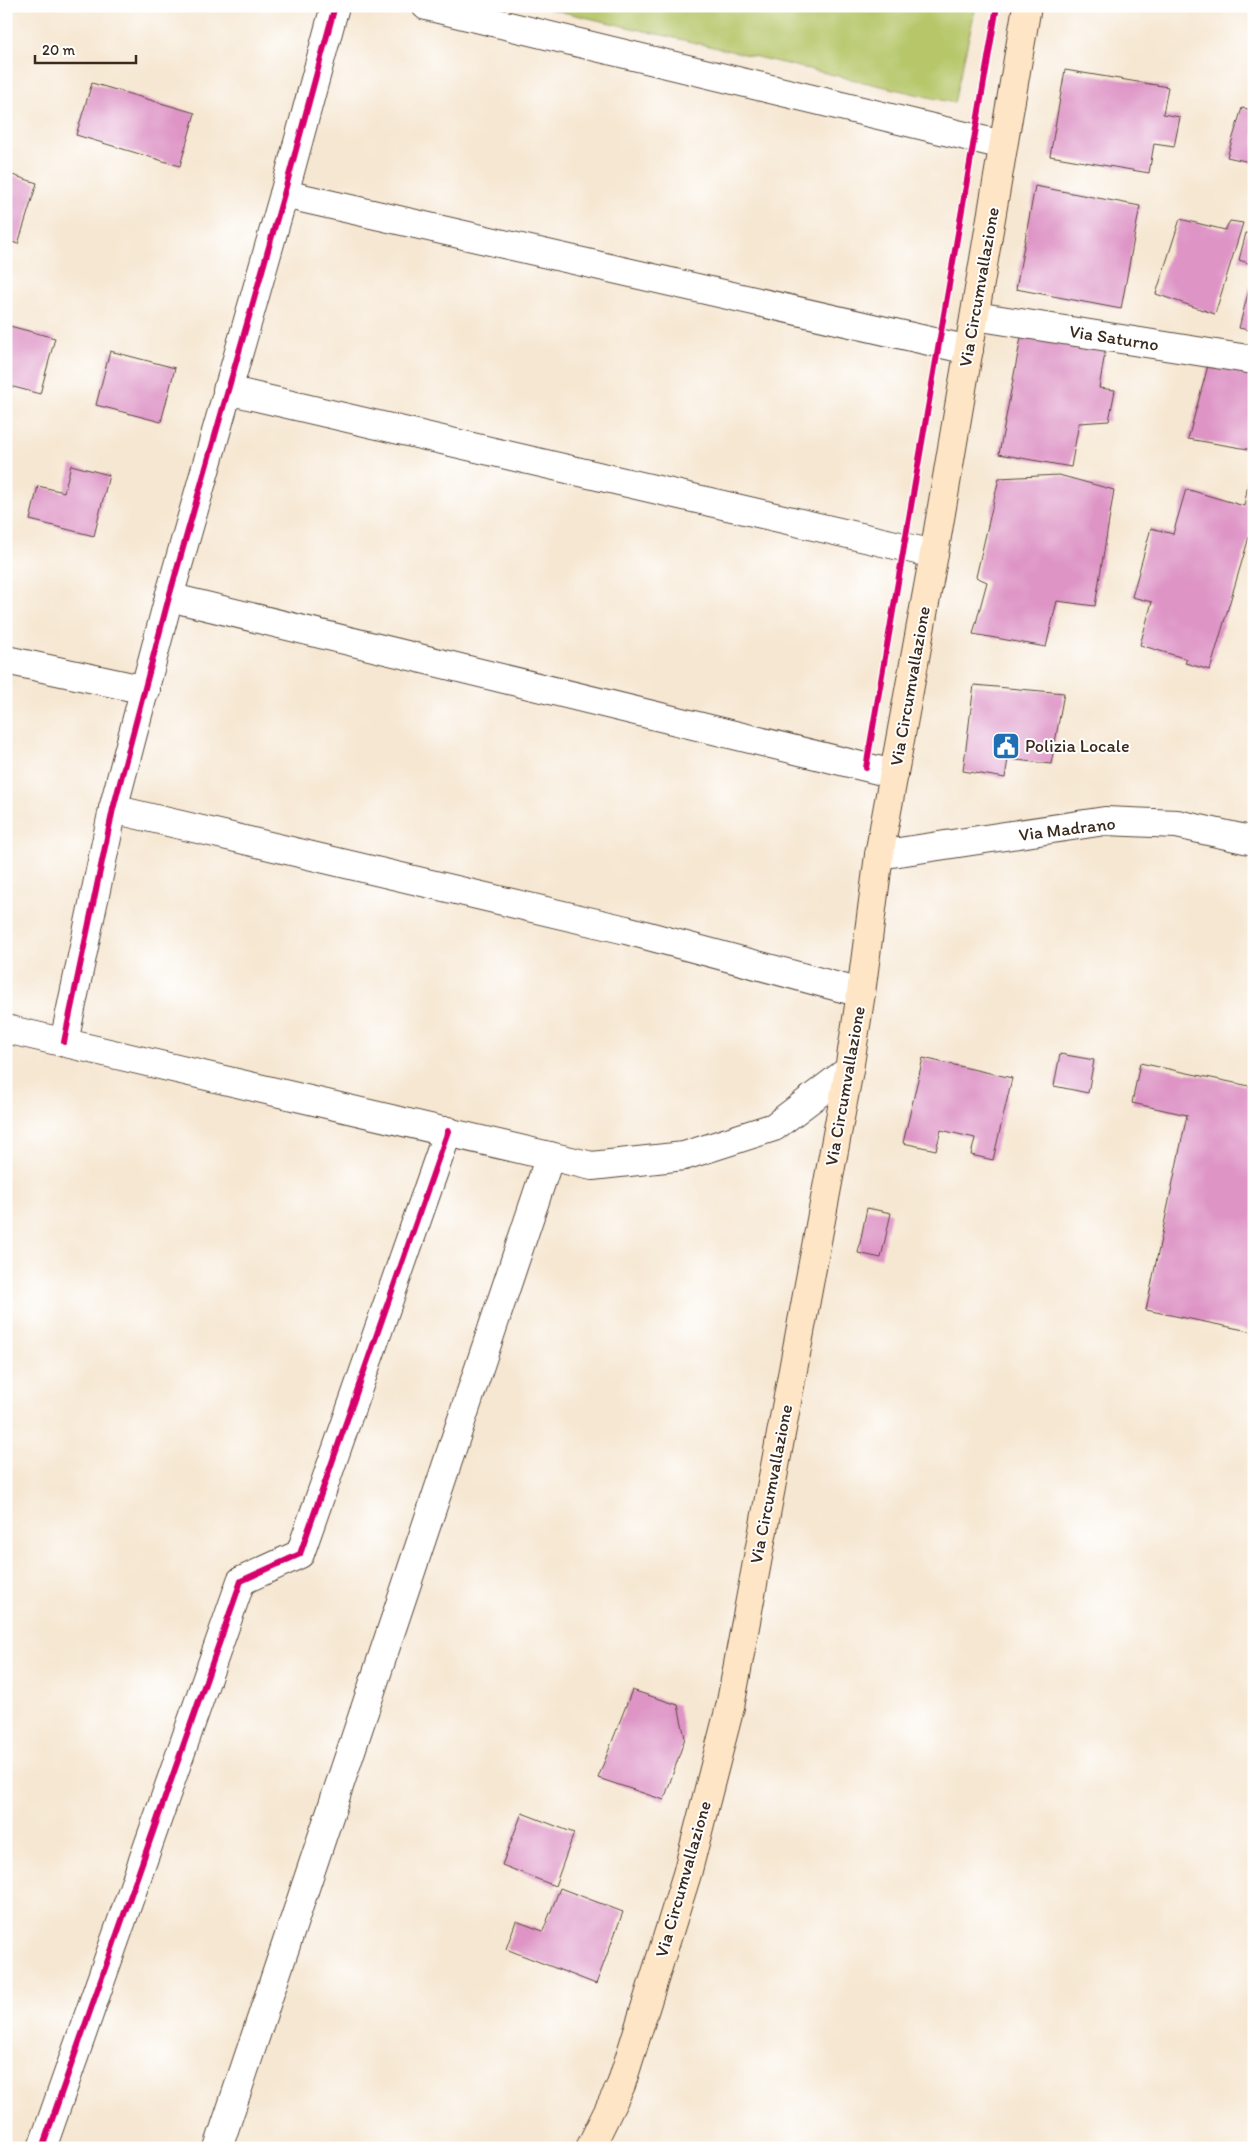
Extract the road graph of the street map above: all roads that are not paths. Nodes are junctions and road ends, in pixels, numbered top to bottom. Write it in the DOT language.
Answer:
graph roads {
  1 [pos="335,6"];
  2 [pos="426,6"];
  3 [pos="1027,6"];
  4 [pos="1003,146"];
  5 [pos="284,194"];
  6 [pos="975,316"];
  7 [pos="969,350"];
  8 [pos="1254,360"];
  9 [pos="227,390"];
  10 [pos="934,554"];
  11 [pos="169,597"];
  12 [pos="6,660"];
  13 [pos="146,690"];
  14 [pos="894,774"];
  15 [pos="113,809"];
  16 [pos="1254,841"];
  17 [pos="880,855"];
  18 [pos="862,993"];
  19 [pos="6,1029"];
  20 [pos="64,1042"];
  21 [pos="848,1070"];
  22 [pos="448,1131"];
  23 [pos="550,1156"];
  24 [pos="42,2148"];
  25 [pos="218,2148"];
  26 [pos="590,2148"];
  1 -- 5 [label="street"];
  2 -- 4 [label="street"];
  3 -- 4 [label="main road, Via Circumvallazione"];
  4 -- 6 [label="main road, Via Circumvallazione"];
  5 -- 7 [label="street"];
  5 -- 9 [label="street"];
  6 -- 7 [label="main road, Via Circumvallazione"];
  6 -- 8 [label="street, Via Saturno"];
  7 -- 10 [label="main road, Via Circumvallazione"];
  9 -- 10 [label="street"];
  9 -- 11 [label="street"];
  10 -- 14 [label="main road, Via Circumvallazione"];
  11 -- 13 [label="street"];
  11 -- 14 [label="street"];
  12 -- 13 [label="street"];
  13 -- 15 [label="street"];
  14 -- 17 [label="main road, Via Circumvallazione"];
  15 -- 18 [label="street"];
  15 -- 20 [label="street"];
  16 -- 17 [label="street, Via Madrano"];
  17 -- 18 [label="main road, Via Circumvallazione"];
  18 -- 21 [label="main road, Via Circumvallazione"];
  19 -- 20 [label="street"];
  20 -- 22 [label="street"];
  21 -- 23 [label="street"];
  21 -- 26 [label="main road, Via Circumvallazione"];
  22 -- 23 [label="street"];
  22 -- 24 [label="street"];
  23 -- 25 [label="street"];
}
